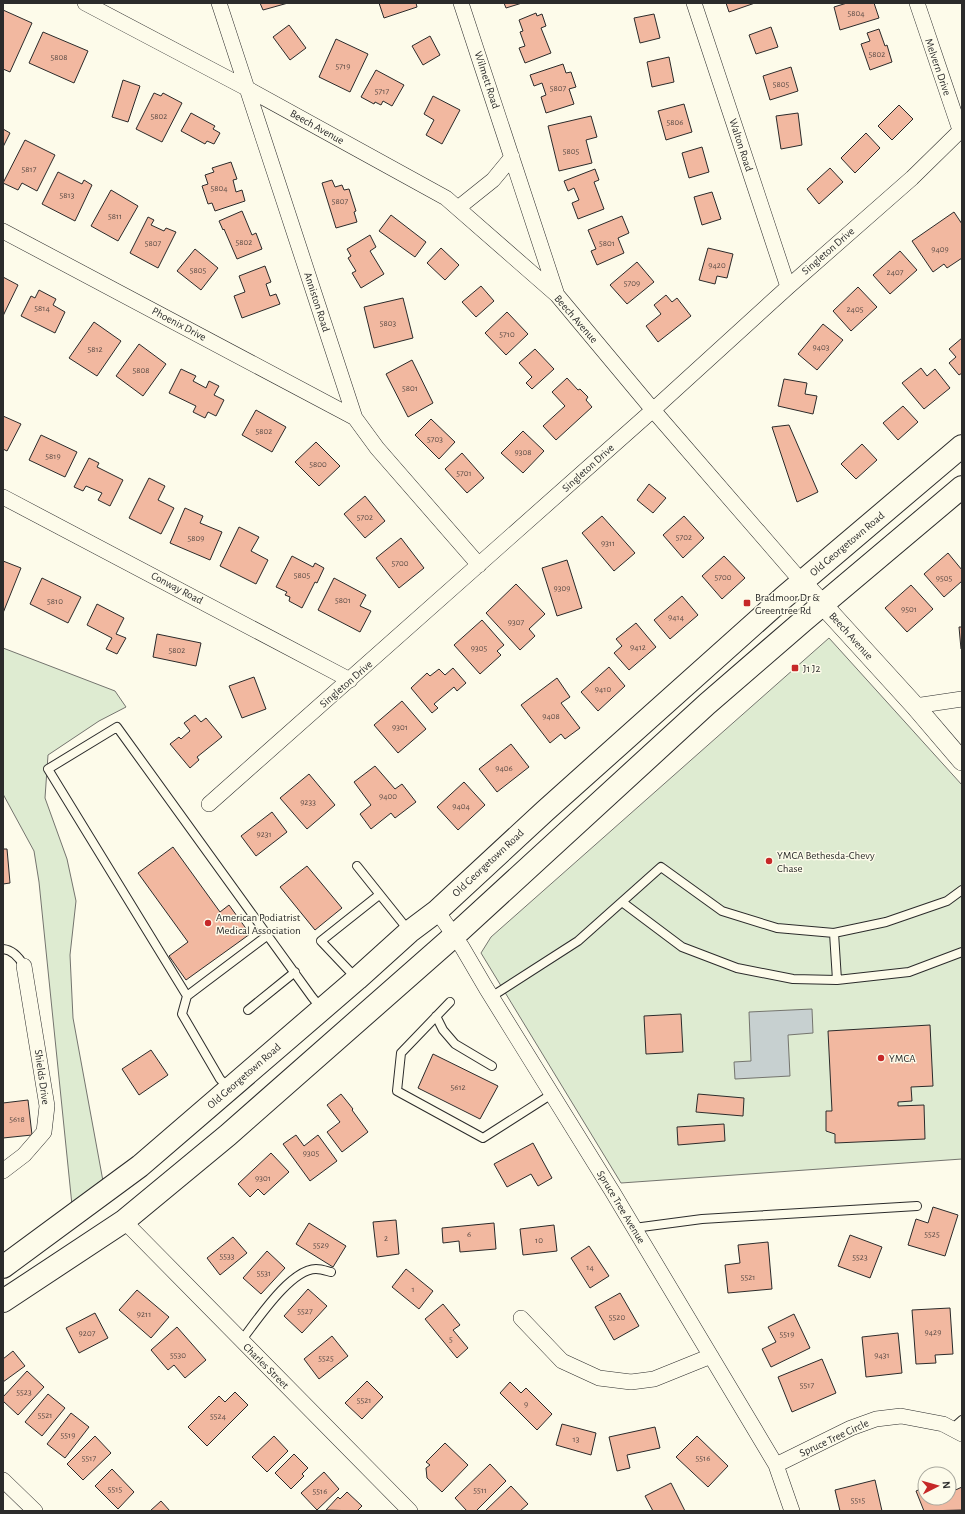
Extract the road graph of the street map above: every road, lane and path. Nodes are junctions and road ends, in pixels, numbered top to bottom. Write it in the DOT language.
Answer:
graph roads {
  1 [pos="85,3"];
  2 [pos="219,3"];
  3 [pos="461,3"];
  4 [pos="694,3"];
  5 [pos="917,3"];
  6 [pos="248,89"];
  7 [pos="961,129"];
  8 [pos="512,157"];
  9 [pos="458,208"];
  10 [pos="3,231"];
  11 [pos="788,287"];
  12 [pos="557,295"];
  13 [pos="653,410"];
  14 [pos="355,418"];
  15 [pos="962,446"];
  16 [pos="962,486"];
  17 [pos="3,497"];
  18 [pos="479,565"];
  19 [pos="802,582"];
  20 [pos="823,604"];
  21 [pos="350,680"];
  22 [pos="962,698"];
  23 [pos="915,706"];
  24 [pos="962,761"];
  25 [pos="209,804"];
  26 [pos="358,866"];
  27 [pos="962,890"];
  28 [pos="380,895"];
  29 [pos="622,902"];
  30 [pos="436,911"];
  31 [pos="409,932"];
  32 [pos="834,933"];
  33 [pos="268,935"];
  34 [pos="454,936"];
  35 [pos="3,948"];
  36 [pos="962,952"];
  37 [pos="24,966"];
  38 [pos="294,972"];
  39 [pos="357,979"];
  40 [pos="837,980"];
  41 [pos="187,996"];
  42 [pos="491,997"];
  43 [pos="450,1002"];
  44 [pos="322,1008"];
  45 [pos="248,1010"];
  46 [pos="436,1016"];
  47 [pos="492,1066"];
  48 [pos="230,1089"];
  49 [pos="552,1094"];
  50 [pos="3,1170"];
  51 [pos="917,1206"];
  52 [pos="124,1222"];
  53 [pos="634,1228"];
  54 [pos="3,1267"];
  55 [pos="332,1272"];
  56 [pos="3,1301"];
  57 [pos="521,1318"];
  58 [pos="242,1341"];
  59 [pos="711,1356"];
  60 [pos="959,1428"];
  61 [pos="776,1465"];
  62 [pos="3,1480"];
  63 [pos="35,1511"];
  64 [pos="410,1511"];
  65 [pos="792,1511"];
  1 -- 6 [label="street, Beech Avenue"];
  2 -- 6 [label="street, Anniston Road"];
  3 -- 8 [label="street, Wilmett Road"];
  4 -- 11 [label="street, Walton Road"];
  5 -- 7 [label="street, Melvern Drive"];
  6 -- 9 [label="street, Beech Avenue"];
  6 -- 14 [label="street, Anniston Road"];
  7 -- 11 [label="street, Singleton Drive"];
  8 -- 9 [label="street"];
  8 -- 12 [label="street, Wilmett Road"];
  9 -- 12 [label="street, Beech Avenue"];
  10 -- 14 [label="street, Phoenix Drive"];
  11 -- 13 [label="street, Singleton Drive"];
  12 -- 13 [label="street, Beech Avenue"];
  13 -- 18 [label="street, Singleton Drive"];
  13 -- 19 [label="street, Beech Avenue"];
  14 -- 18 [label="street, Anniston Road"];
  15 -- 19 [label="main road, Old Georgetown Road"];
  16 -- 20 [label="main road"];
  17 -- 21 [label="street, Conway Road"];
  18 -- 21 [label="street, Singleton Drive"];
  19 -- 20 [label="street, Beech Avenue"];
  19 -- 30 [label="main road, Old Georgetown Road"];
  20 -- 23 [label="street, Beech Avenue"];
  20 -- 34 [label="main road"];
  21 -- 25 [label="street, Singleton Drive"];
  22 -- 23 [label="street"];
  23 -- 24 [label="street, Beech Avenue"];
  26 -- 28 [label="lane"];
  27 -- 32 [label="lane"];
  28 -- 31 [label="lane"];
  28 -- 39 [label="lane"];
  29 -- 32 [label="lane"];
  29 -- 40 [label="lane"];
  29 -- 42 [label="lane"];
  30 -- 31 [label="main road, Old Georgetown Road"];
  30 -- 34 [label="street, Spruce Tree Avenue"];
  31 -- 39 [label="main road, Old Georgetown Road"];
  32 -- 40 [label="lane"];
  33 -- 38 [label="lane"];
  33 -- 41 [label="lane"];
  33 -- 41 [label="lane"];
  34 -- 42 [label="street, Spruce Tree Avenue"];
  34 -- 52 [label="main road"];
  35 -- 37 [label="lane"];
  36 -- 40 [label="lane"];
  37 -- 50 [label="street, Shields Drive"];
  38 -- 44 [label="lane"];
  38 -- 45 [label="lane"];
  39 -- 44 [label="main road, Old Georgetown Road"];
  41 -- 48 [label="lane"];
  42 -- 49 [label="street, Spruce Tree Avenue"];
  43 -- 46 [label="lane"];
  44 -- 48 [label="main road, Old Georgetown Road"];
  46 -- 47 [label="lane"];
  46 -- 49 [label="lane"];
  48 -- 54 [label="main road, Old Georgetown Road"];
  49 -- 53 [label="street, Spruce Tree Avenue"];
  51 -- 53 [label="lane"];
  52 -- 56 [label="main road"];
  52 -- 58 [label="street, Charles Street"];
  53 -- 59 [label="street, Spruce Tree Avenue"];
  55 -- 58 [label="lane"];
  57 -- 59 [label="street"];
  58 -- 64 [label="street, Charles Street"];
  59 -- 61 [label="street, Spruce Tree Avenue"];
  60 -- 61 [label="street, Spruce Tree Circle"];
  61 -- 65 [label="street, Spruce Tree Avenue"];
  62 -- 63 [label="street"];
}
